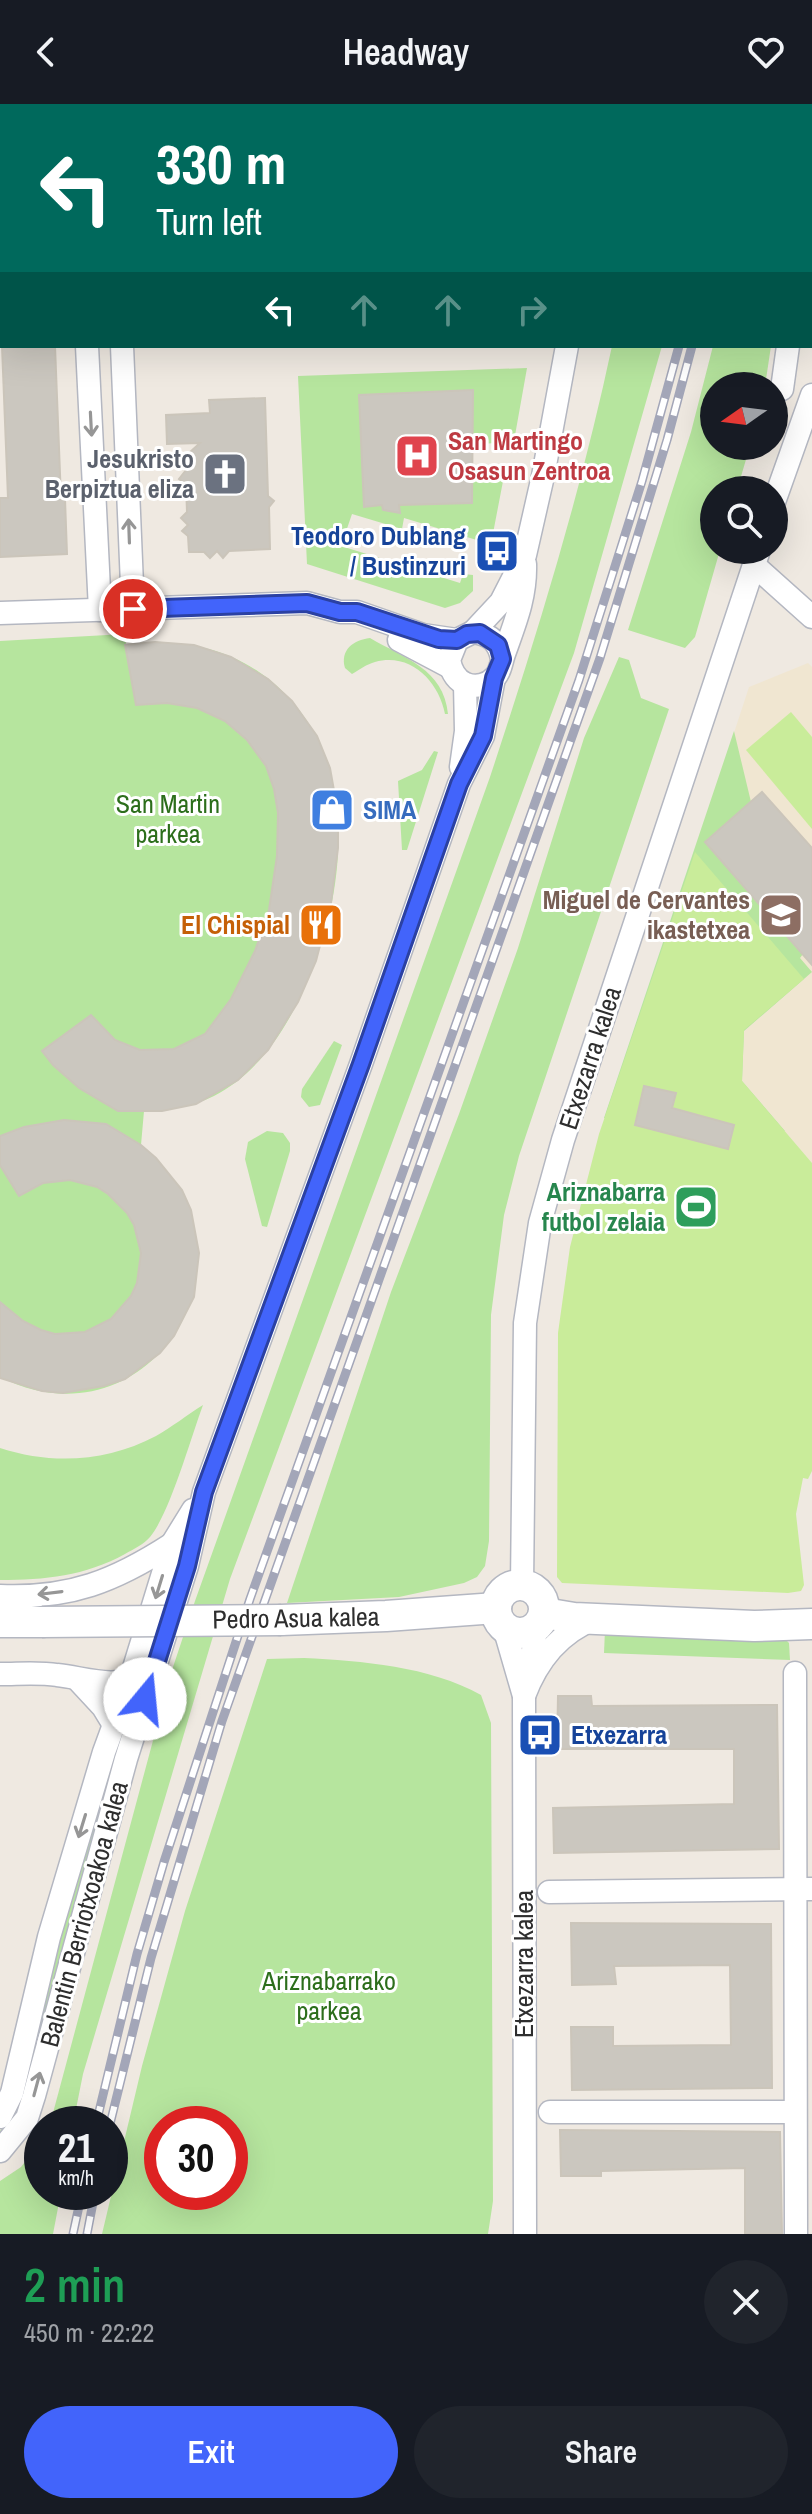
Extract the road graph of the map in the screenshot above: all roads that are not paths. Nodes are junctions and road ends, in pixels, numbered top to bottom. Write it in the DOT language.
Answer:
graph roads {
  1 [pos="87,348"];
  2 [pos="122,348"];
  3 [pos="567,348"];
  4 [pos="788,348"];
  5 [pos="784,372"];
  6 [pos="812,395"];
  7 [pos="783,476"];
  8 [pos="525,555"];
  9 [pos="754,564"];
  10 [pos="763,564"];
  11 [pos="133,609"];
  12 [pos="100,610"];
  13 [pos="340,612"];
  14 [pos="0,613"];
  15 [pos="812,617"];
  16 [pos="465,636"];
  17 [pos="498,668"];
  18 [pos="458,675"];
  19 [pos="459,784"];
  20 [pos="204,1492"];
  21 [pos="172,1544"];
  22 [pos="522,1585"];
  23 [pos="0,1596"];
  24 [pos="500,1618"];
  25 [pos="595,1619"];
  26 [pos="540,1620"];
  27 [pos="0,1622"];
  28 [pos="812,1624"];
  29 [pos="154,1669"];
  30 [pos="795,1673"];
  31 [pos="0,1674"];
  32 [pos="77,1679"];
  33 [pos="130,1681"];
  34 [pos="527,1688"];
  35 [pos="114,1725"];
  36 [pos="804,1889"];
  37 [pos="549,1892"];
  38 [pos="550,2112"];
  39 [pos="795,2112"];
  40 [pos="0,2117"];
  41 [pos="0,2151"];
  42 [pos="525,2233"];
  43 [pos="796,2234"];
  1 -- 12 [label="street, one-way"];
  11 -- 2 [label="street, one-way"];
  3 -- 8 [label="street"];
  4 -- 5 [label="street"];
  6 -- 7 [label="street"];
  8 -- 16 [label="street"];
  8 -- 17 [label="street"];
  9 -- 22 [label="street, Etxezarra kalea"];
  10 -- 15 [label="street"];
  11 -- 12 [label="street"];
  11 -- 13 [label="street"];
  12 -- 14 [label="street"];
  13 -- 16 [label="street"];
  13 -- 18 [label="street"];
  16 -- 17 [label="street"];
  16 -- 18 [label="street"];
  17 -- 18 [label="street"];
  17 -- 19 [label="street"];
  18 -- 19 [label="street"];
  19 -- 20 [label="street"];
  20 -- 21 [label="street"];
  20 -- 29 [label="street, Balentin Berriotxoakoa kalea"];
  21 -- 23 [label="street, one-way"];
  21 -- 33 [label="street, Balentin Berriotxoakoa kalea, one-way"];
  22 -- 24 [label="main road"];
  22 -- 26 [label="main road"];
  24 -- 26 [label="main road"];
  24 -- 27 [label="main road, Pedro Asua kalea, bridge"];
  24 -- 34 [label="street, Etxezarra kalea"];
  25 -- 26 [label="main road"];
  25 -- 28 [label="main road"];
  25 -- 34 [label="street"];
  26 -- 34 [label="street, Etxezarra kalea"];
  29 -- 33 [label="street"];
  41 -- 29 [label="street, Balentin Berriotxoakoa kalea, one-way"];
  30 -- 36 [label="street"];
  31 -- 32 [label="street"];
  32 -- 33 [label="street"];
  32 -- 35 [label="street"];
  33 -- 35 [label="street, Balentin Berriotxoakoa kalea"];
  34 -- 42 [label="street, Etxezarra kalea"];
  35 -- 40 [label="street, Balentin Berriotxoakoa kalea, one-way"];
  36 -- 37 [label="street"];
  36 -- 39 [label="street"];
  38 -- 39 [label="street"];
  39 -- 43 [label="street"];
}
